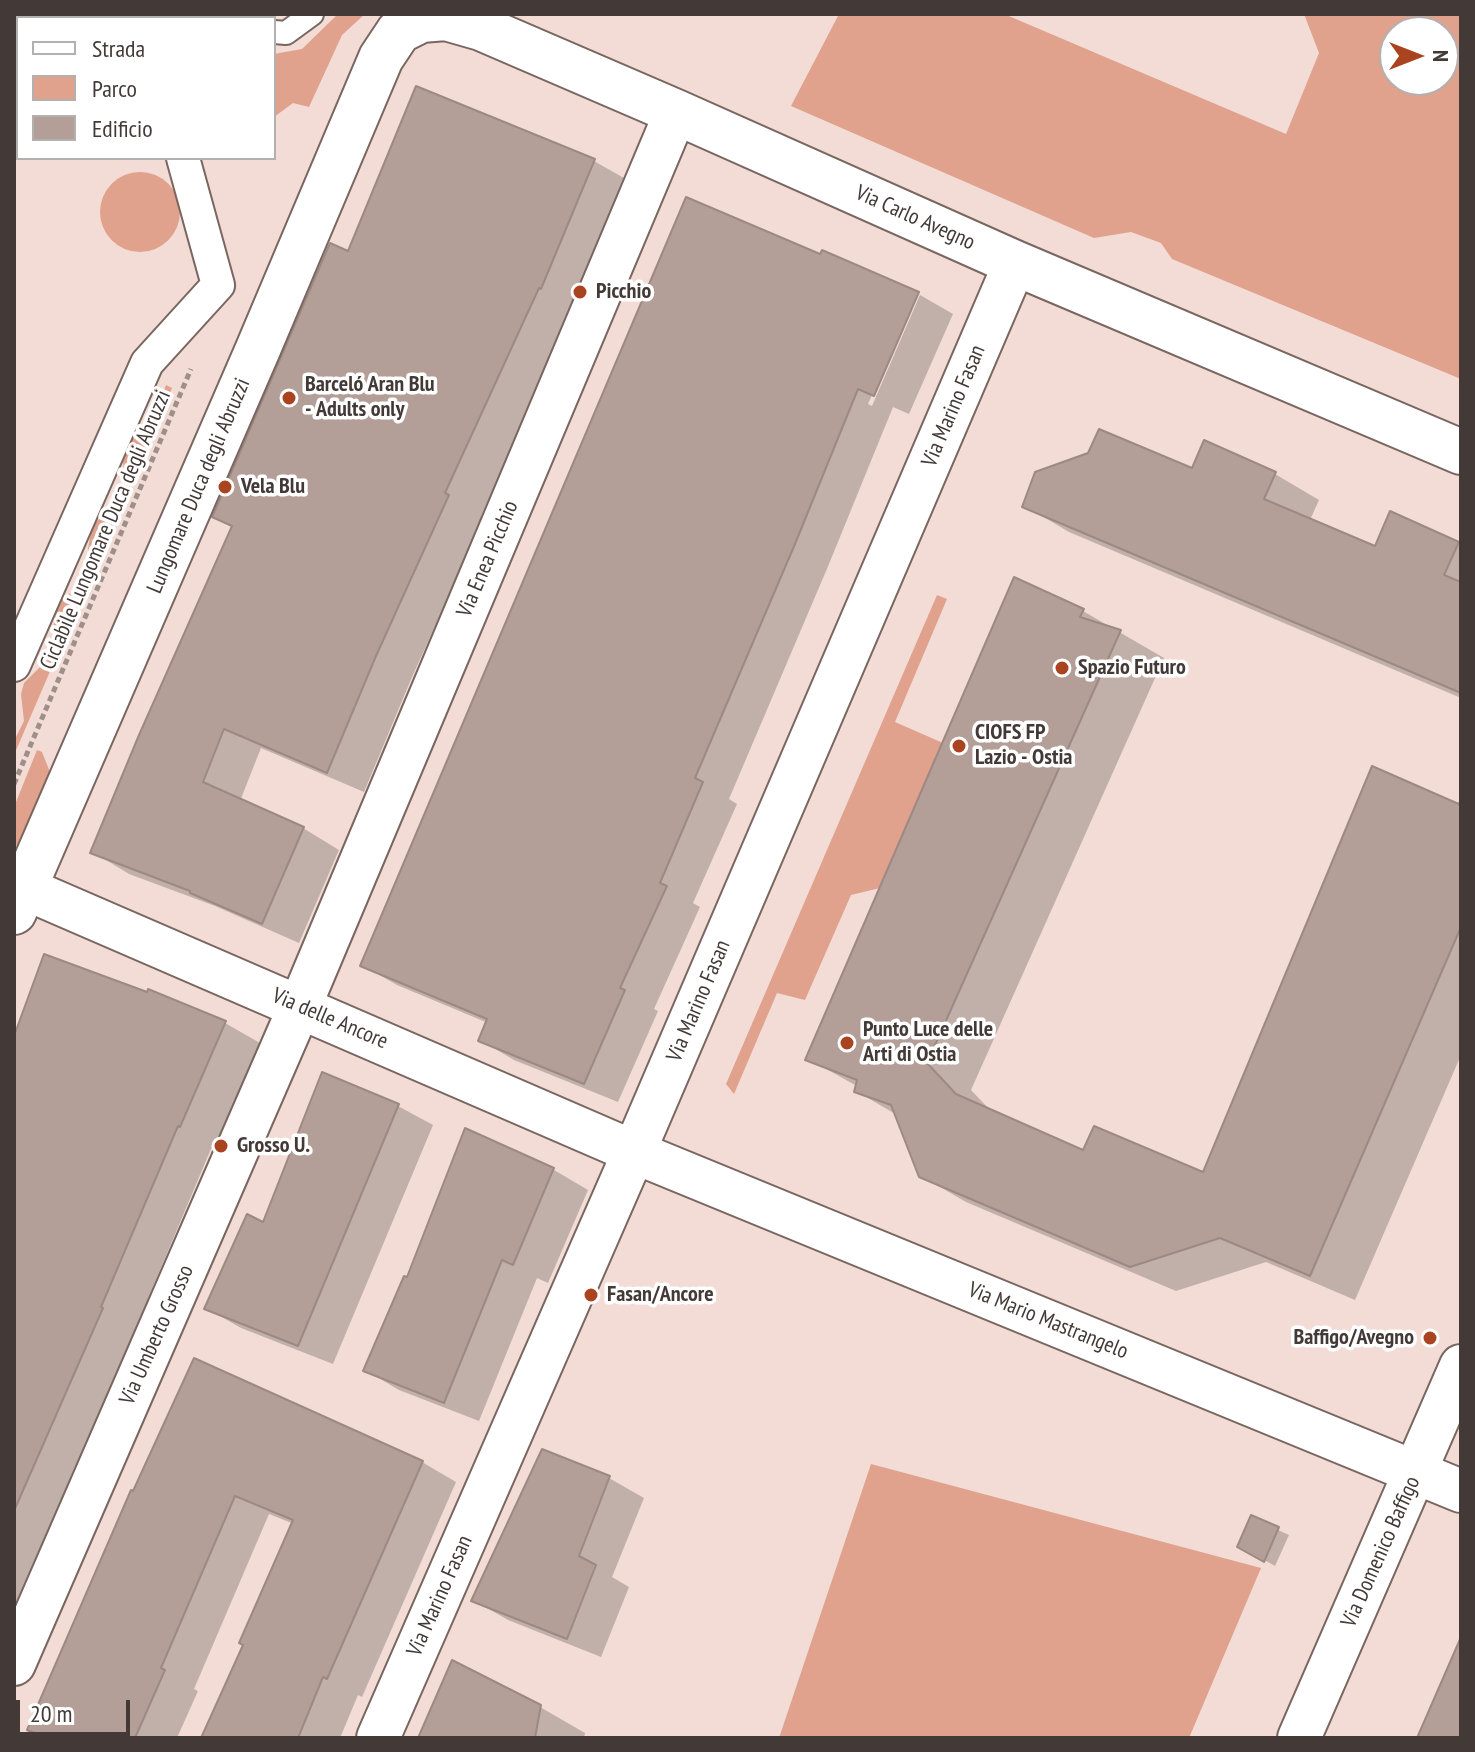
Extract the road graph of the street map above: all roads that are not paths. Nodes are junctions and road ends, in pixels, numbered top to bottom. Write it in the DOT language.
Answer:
graph roads {
  1 [pos="312,14"];
  2 [pos="276,32"];
  3 [pos="381,58"];
  4 [pos="676,112"];
  5 [pos="184,160"];
  6 [pos="1015,263"];
  7 [pos="1461,452"];
  8 [pos="14,665"];
  9 [pos="19,900"];
  10 [pos="300,1006"];
  11 [pos="634,1152"];
  12 [pos="1461,1366"];
  13 [pos="1416,1472"];
  14 [pos="1461,1491"];
  15 [pos="14,1664"];
  16 [pos="378,1738"];
  17 [pos="1299,1738"];
  1 -- 2 [label="lane"];
  3 -- 4 [label="street, Via Carlo Avegno"];
  3 -- 9 [label="street, Lungomare Duca degli Abruzzi"];
  4 -- 6 [label="street, Via Carlo Avegno"];
  4 -- 10 [label="street, Via Enea Picchio"];
  5 -- 8 [label="street"];
  6 -- 7 [label="street, Via Carlo Avegno"];
  6 -- 11 [label="street, Via Marino Fasan"];
  9 -- 10 [label="street, Via delle Ancore"];
  10 -- 11 [label="street, Via delle Ancore"];
  10 -- 15 [label="street, Via Umberto Grosso"];
  11 -- 13 [label="street, Via Mario Mastrangelo"];
  11 -- 16 [label="street, Via Marino Fasan"];
  12 -- 13 [label="street, Via Domenico Baffigo"];
  13 -- 14 [label="street, Via Mario Mastrangelo"];
  13 -- 17 [label="street, Via Domenico Baffigo"];
}
